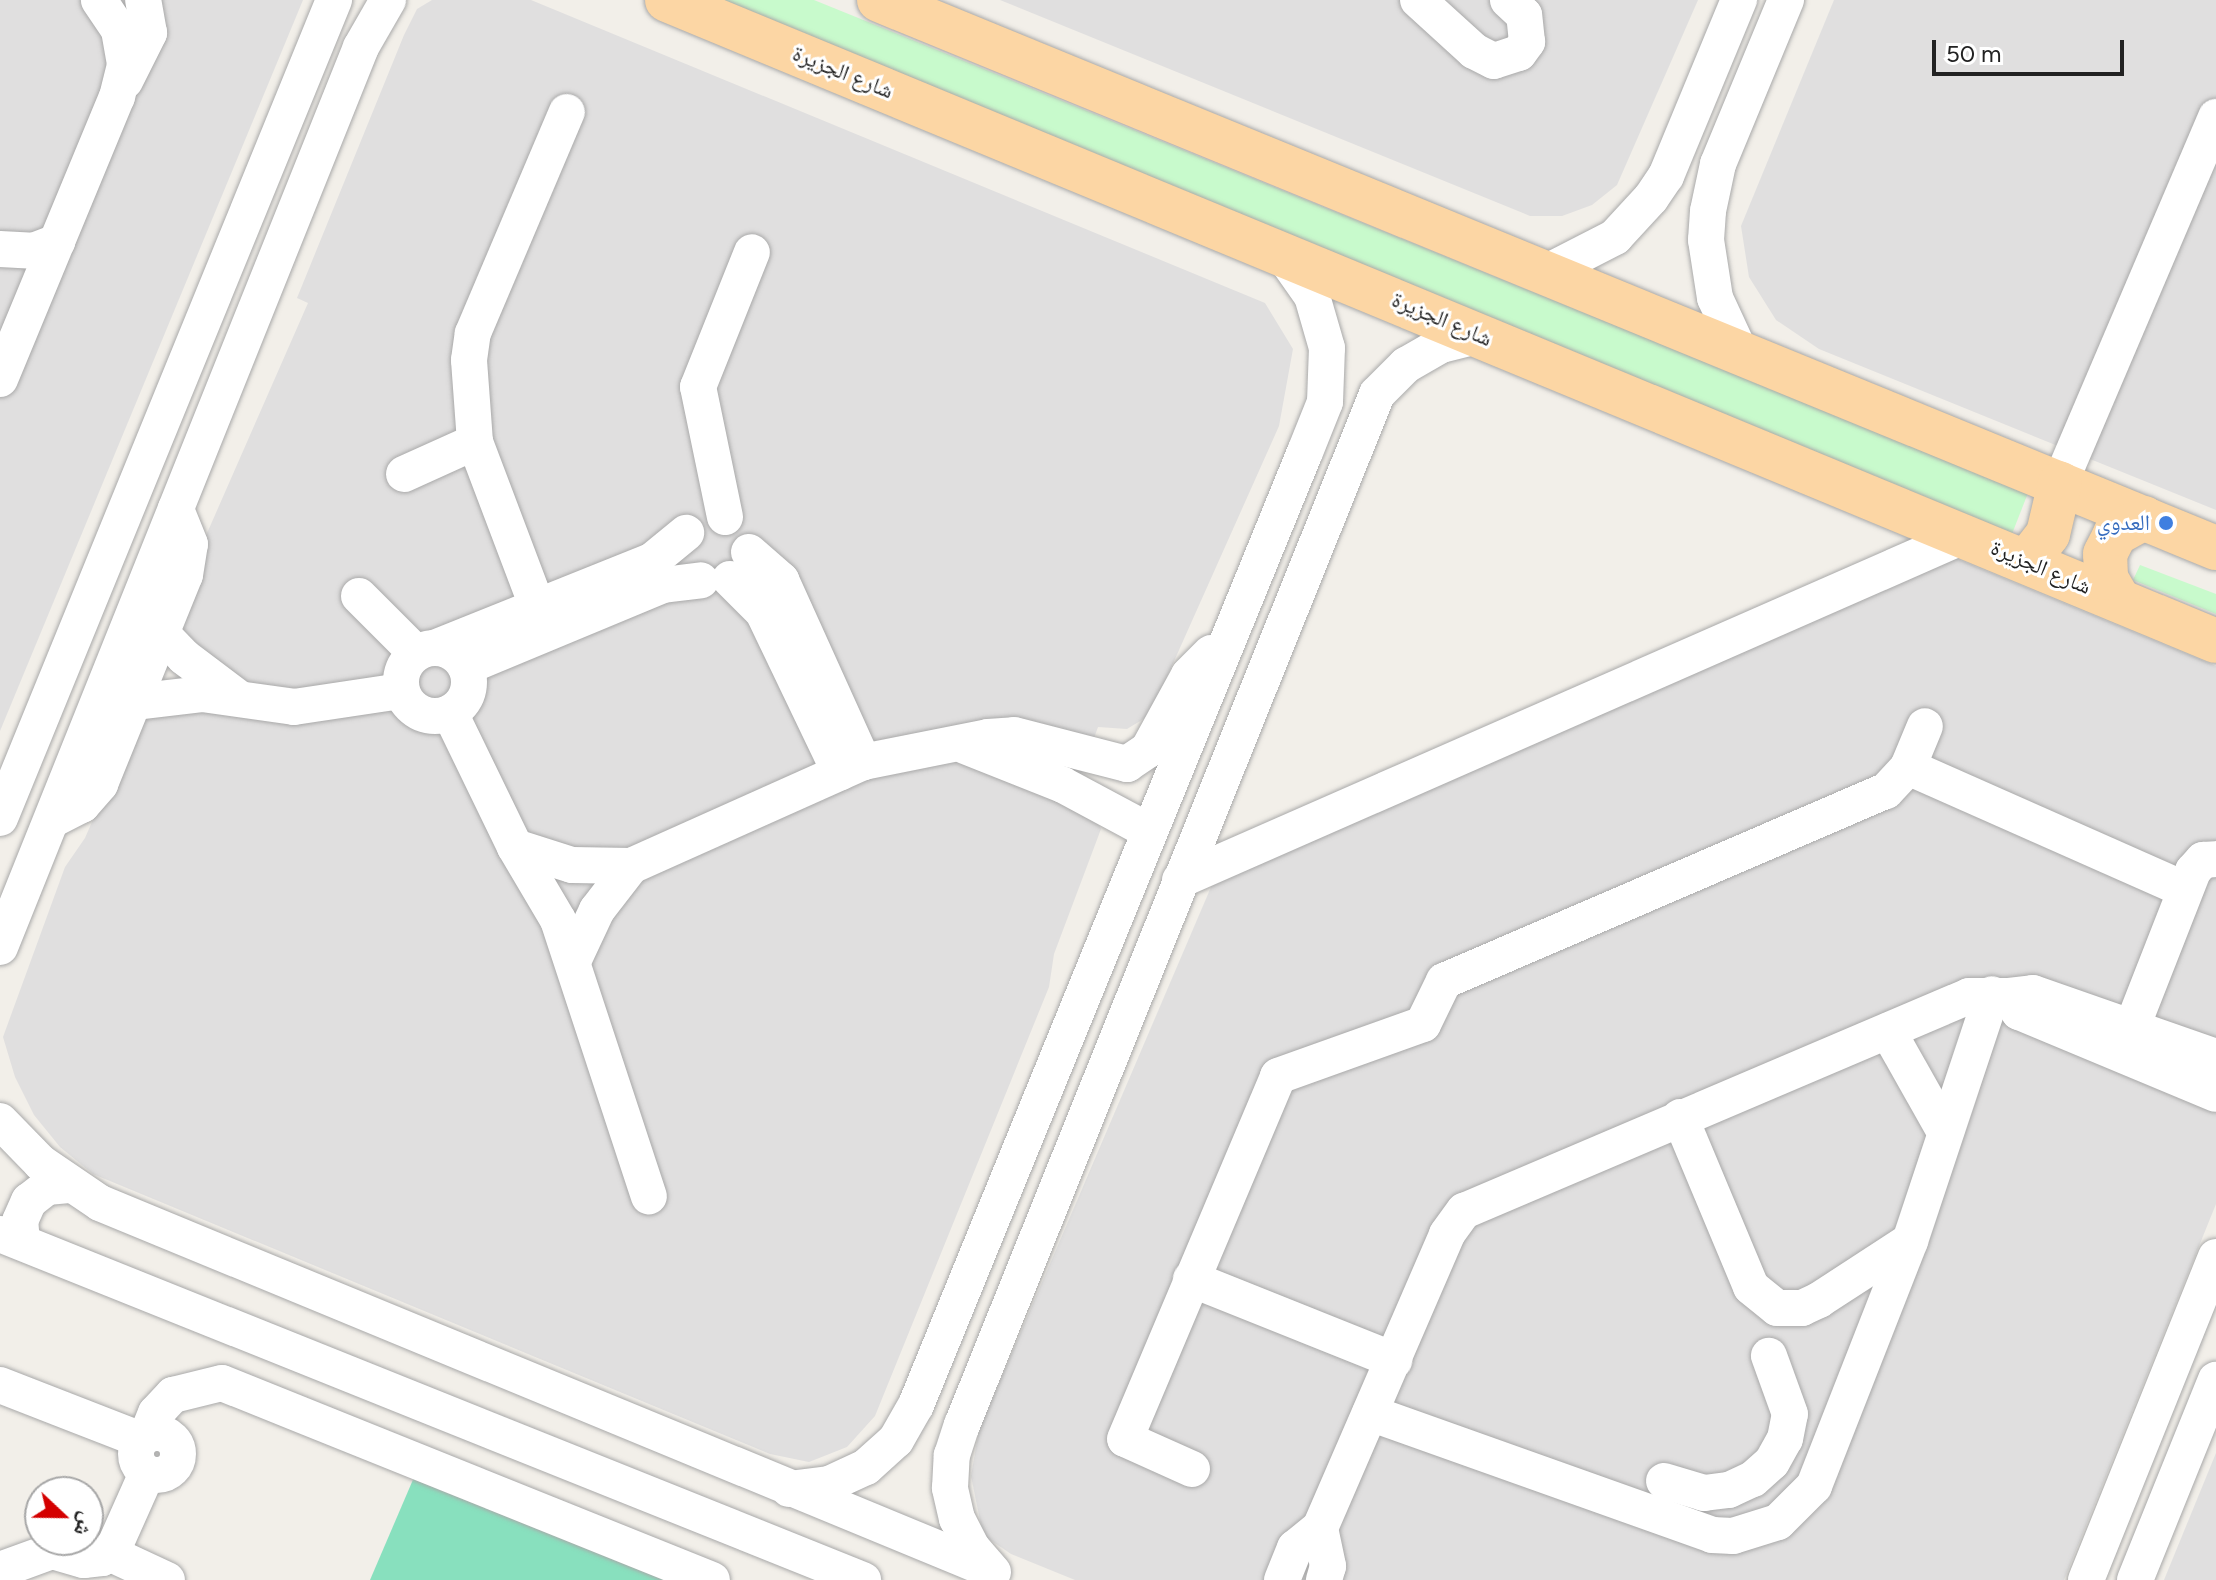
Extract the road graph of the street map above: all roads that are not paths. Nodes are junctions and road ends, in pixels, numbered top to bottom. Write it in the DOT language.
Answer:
graph roads {
  1 [pos="99,0"];
  2 [pos="143,0"];
  3 [pos="388,0"];
  4 [pos="667,0"];
  5 [pos="879,0"];
  6 [pos="1418,0"];
  7 [pos="1508,0"];
  8 [pos="1739,0"];
  9 [pos="1786,0"];
  10 [pos="935,14"];
  11 [pos="328,15"];
  12 [pos="361,47"];
  13 [pos="117,97"];
  14 [pos="567,112"];
  15 [pos="2216,117"];
  16 [pos="1678,147"];
  17 [pos="1718,164"];
  18 [pos="57,242"];
  19 [pos="0,249"];
  20 [pos="752,252"];
  21 [pos="1281,252"];
  22 [pos="1545,273"];
  23 [pos="1481,335"];
  24 [pos="1739,350"];
  25 [pos="0,379"];
  26 [pos="475,442"];
  27 [pos="1305,452"];
  28 [pos="1345,468"];
  29 [pos="404,474"];
  30 [pos="2060,483"];
  31 [pos="176,509"];
  32 [pos="725,517"];
  33 [pos="2144,518"];
  34 [pos="686,533"];
  35 [pos="1966,535"];
  36 [pos="2216,548"];
  37 [pos="2027,561"];
  38 [pos="727,570"];
  39 [pos="359,596"];
  40 [pos="2118,599"];
  41 [pos="537,606"];
  42 [pos="161,633"];
  43 [pos="2216,641"];
  44 [pos="1227,645"];
  45 [pos="440,656"];
  46 [pos="401,691"];
  47 [pos="237,697"];
  48 [pos="134,702"];
  49 [pos="450,713"];
  50 [pos="1925,726"];
  51 [pos="965,746"];
  52 [pos="852,767"];
  53 [pos="1908,767"];
  54 [pos="0,818"];
  55 [pos="52,820"];
  56 [pos="1147,830"];
  57 [pos="515,847"];
  58 [pos="2216,859"];
  59 [pos="631,866"];
  60 [pos="1180,880"];
  61 [pos="2185,890"];
  62 [pos="0,947"];
  63 [pos="574,959"];
  64 [pos="2000,995"];
  65 [pos="2132,1027"];
  66 [pos="1888,1031"];
  67 [pos="2216,1057"];
  68 [pos="2216,1094"];
  69 [pos="1680,1117"];
  70 [pos="0,1121"];
  71 [pos="1945,1132"];
  72 [pos="69,1185"];
  73 [pos="649,1196"];
  74 [pos="11,1238"];
  75 [pos="1910,1241"];
  76 [pos="2216,1257"];
  77 [pos="1191,1279"];
  78 [pos="1769,1356"];
  79 [pos="1394,1360"];
  80 [pos="2216,1380"];
  81 [pos="0,1385"];
  82 [pos="916,1405"];
  83 [pos="1370,1413"];
  84 [pos="962,1425"];
  85 [pos="145,1450"];
  86 [pos="1772,1462"];
  87 [pos="1192,1469"];
  88 [pos="1664,1481"];
  89 [pos="1814,1486"];
  90 [pos="789,1489"];
  91 [pos="1320,1528"];
  92 [pos="109,1553"];
  93 [pos="0,1570"];
  94 [pos="1004,1576"];
  95 [pos="167,1580"];
  96 [pos="712,1580"];
  97 [pos="863,1580"];
  98 [pos="1282,1580"];
  99 [pos="1324,1580"];
  100 [pos="2086,1580"];
  101 [pos="2135,1580"];
  1 -- 13 [label="street"];
  2 -- 13 [label="street"];
  3 -- 12 [label="street"];
  4 -- 21 [label="main road, شارع الجزيرة"];
  5 -- 10 [label="main road"];
  6 -- 7 [label="street"];
  8 -- 16 [label="street"];
  9 -- 17 [label="street"];
  10 -- 22 [label="main road"];
  11 -- 12 [label="street"];
  11 -- 54 [label="street"];
  12 -- 31 [label="street"];
  13 -- 18 [label="street"];
  14 -- 26 [label="street"];
  15 -- 30 [label="street"];
  16 -- 17 [label="street"];
  16 -- 22 [label="street"];
  17 -- 24 [label="street"];
  18 -- 19 [label="street"];
  18 -- 25 [label="street"];
  20 -- 32 [label="street"];
  21 -- 23 [label="main road, شارع الجزيرة"];
  21 -- 27 [label="street"];
  22 -- 24 [label="main road"];
  23 -- 28 [label="street"];
  23 -- 35 [label="main road, شارع الجزيرة"];
  24 -- 30 [label="main road"];
  26 -- 29 [label="street"];
  26 -- 41 [label="street"];
  27 -- 28 [label="street"];
  27 -- 44 [label="street"];
  28 -- 60 [label="street"];
  30 -- 33 [label="main road"];
  30 -- 37 [label="main road"];
  31 -- 42 [label="street"];
  31 -- 55 [label="street"];
  32 -- 34 [label="street"];
  32 -- 38 [label="street"];
  33 -- 36 [label="main road"];
  33 -- 40 [label="main road"];
  34 -- 38 [label="street"];
  34 -- 41 [label="street"];
  35 -- 37 [label="main road, شارع الجزيرة"];
  35 -- 60 [label="street"];
  37 -- 40 [label="main road, شارع الجزيرة"];
  38 -- 45 [label="street"];
  38 -- 52 [label="street"];
  39 -- 45 [label="street"];
  40 -- 43 [label="main road, شارع الجزيرة"];
  41 -- 45 [label="street"];
  42 -- 47 [label="street"];
  42 -- 48 [label="street"];
  44 -- 51 [label="street"];
  44 -- 56 [label="street"];
  45 -- 46 [label="street"];
  45 -- 49 [label="street"];
  46 -- 47 [label="street"];
  46 -- 49 [label="street"];
  47 -- 48 [label="street"];
  48 -- 55 [label="street"];
  49 -- 57 [label="street"];
  50 -- 53 [label="street"];
  51 -- 52 [label="street"];
  51 -- 56 [label="street"];
  52 -- 59 [label="street"];
  53 -- 61 [label="street"];
  53 -- 77 [label="street"];
  55 -- 62 [label="street"];
  56 -- 82 [label="street"];
  57 -- 59 [label="street"];
  57 -- 63 [label="street"];
  58 -- 61 [label="street"];
  59 -- 63 [label="street"];
  60 -- 84 [label="street"];
  61 -- 65 [label="street"];
  63 -- 73 [label="street"];
  64 -- 65 [label="street"];
  64 -- 66 [label="street"];
  64 -- 68 [label="street"];
  64 -- 71 [label="street"];
  65 -- 67 [label="street"];
  66 -- 69 [label="street"];
  66 -- 71 [label="street"];
  69 -- 75 [label="street"];
  69 -- 79 [label="street"];
  70 -- 72 [label="street"];
  71 -- 75 [label="street"];
  72 -- 74 [label="street"];
  72 -- 90 [label="street"];
  74 -- 97 [label="street"];
  75 -- 89 [label="street"];
  76 -- 100 [label="street"];
  77 -- 79 [label="street"];
  77 -- 87 [label="street"];
  78 -- 86 [label="street"];
  79 -- 83 [label="street"];
  80 -- 101 [label="street"];
  81 -- 85 [label="street"];
  82 -- 84 [label="street"];
  82 -- 90 [label="street"];
  83 -- 89 [label="street"];
  83 -- 91 [label="street"];
  84 -- 94 [label="street"];
  85 -- 92 [label="street"];
  85 -- 96 [label="street"];
  86 -- 88 [label="street"];
  86 -- 89 [label="street"];
  90 -- 94 [label="street"];
  91 -- 98 [label="street"];
  91 -- 99 [label="street"];
  92 -- 93 [label="street"];
  92 -- 95 [label="street"];
}
